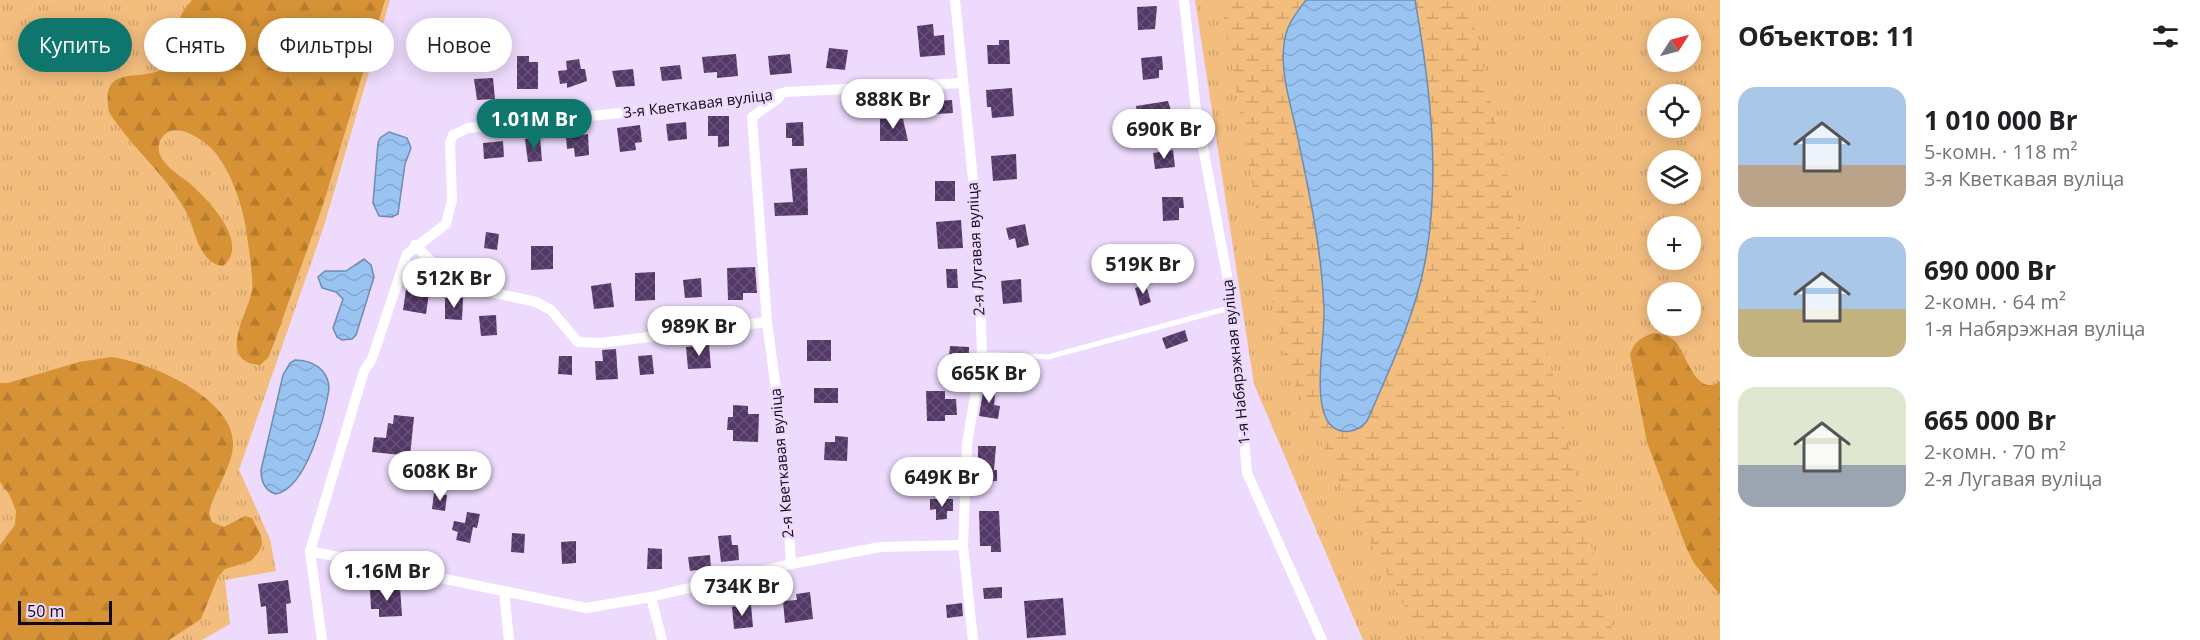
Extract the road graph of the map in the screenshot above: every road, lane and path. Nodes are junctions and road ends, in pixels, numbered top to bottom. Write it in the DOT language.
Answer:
graph roads {
  1 [pos="955,0"];
  2 [pos="1184,0"];
  3 [pos="963,83"];
  4 [pos="786,92"];
  5 [pos="415,245"];
  6 [pos="1233,307"];
  7 [pos="767,322"];
  8 [pos="982,354"];
  9 [pos="963,544"];
  10 [pos="310,551"];
  11 [pos="791,564"];
  12 [pos="504,591"];
  13 [pos="651,597"];
  14 [pos="322,640"];
  15 [pos="509,640"];
  16 [pos="662,640"];
  17 [pos="973,640"];
  18 [pos="1322,640"];
  1 -- 3 [label="street, 2-я Лугавая вуліца"];
  2 -- 6 [label="street, 1-я Набярэжная вуліца"];
  3 -- 4 [label="street, 3-я Кветкавая вуліца"];
  3 -- 8 [label="street, 2-я Лугавая вуліца"];
  4 -- 5 [label="street, 3-я Кветкавая вуліца"];
  4 -- 7 [label="street, 2-я Кветкавая вуліца"];
  5 -- 7 [label="street"];
  5 -- 10 [label="street"];
  6 -- 8 [label="lane"];
  6 -- 18 [label="street, 1-я Набярэжная вуліца"];
  7 -- 11 [label="street, 2-я Кветкавая вуліца"];
  8 -- 9 [label="street, 2-я Лугавая вуліца"];
  9 -- 11 [label="street"];
  9 -- 17 [label="street, 2-я Лугавая вуліца"];
  10 -- 12 [label="street"];
  10 -- 14 [label="street"];
  11 -- 13 [label="street"];
  12 -- 13 [label="street"];
  12 -- 15 [label="street"];
  13 -- 16 [label="street"];
}
